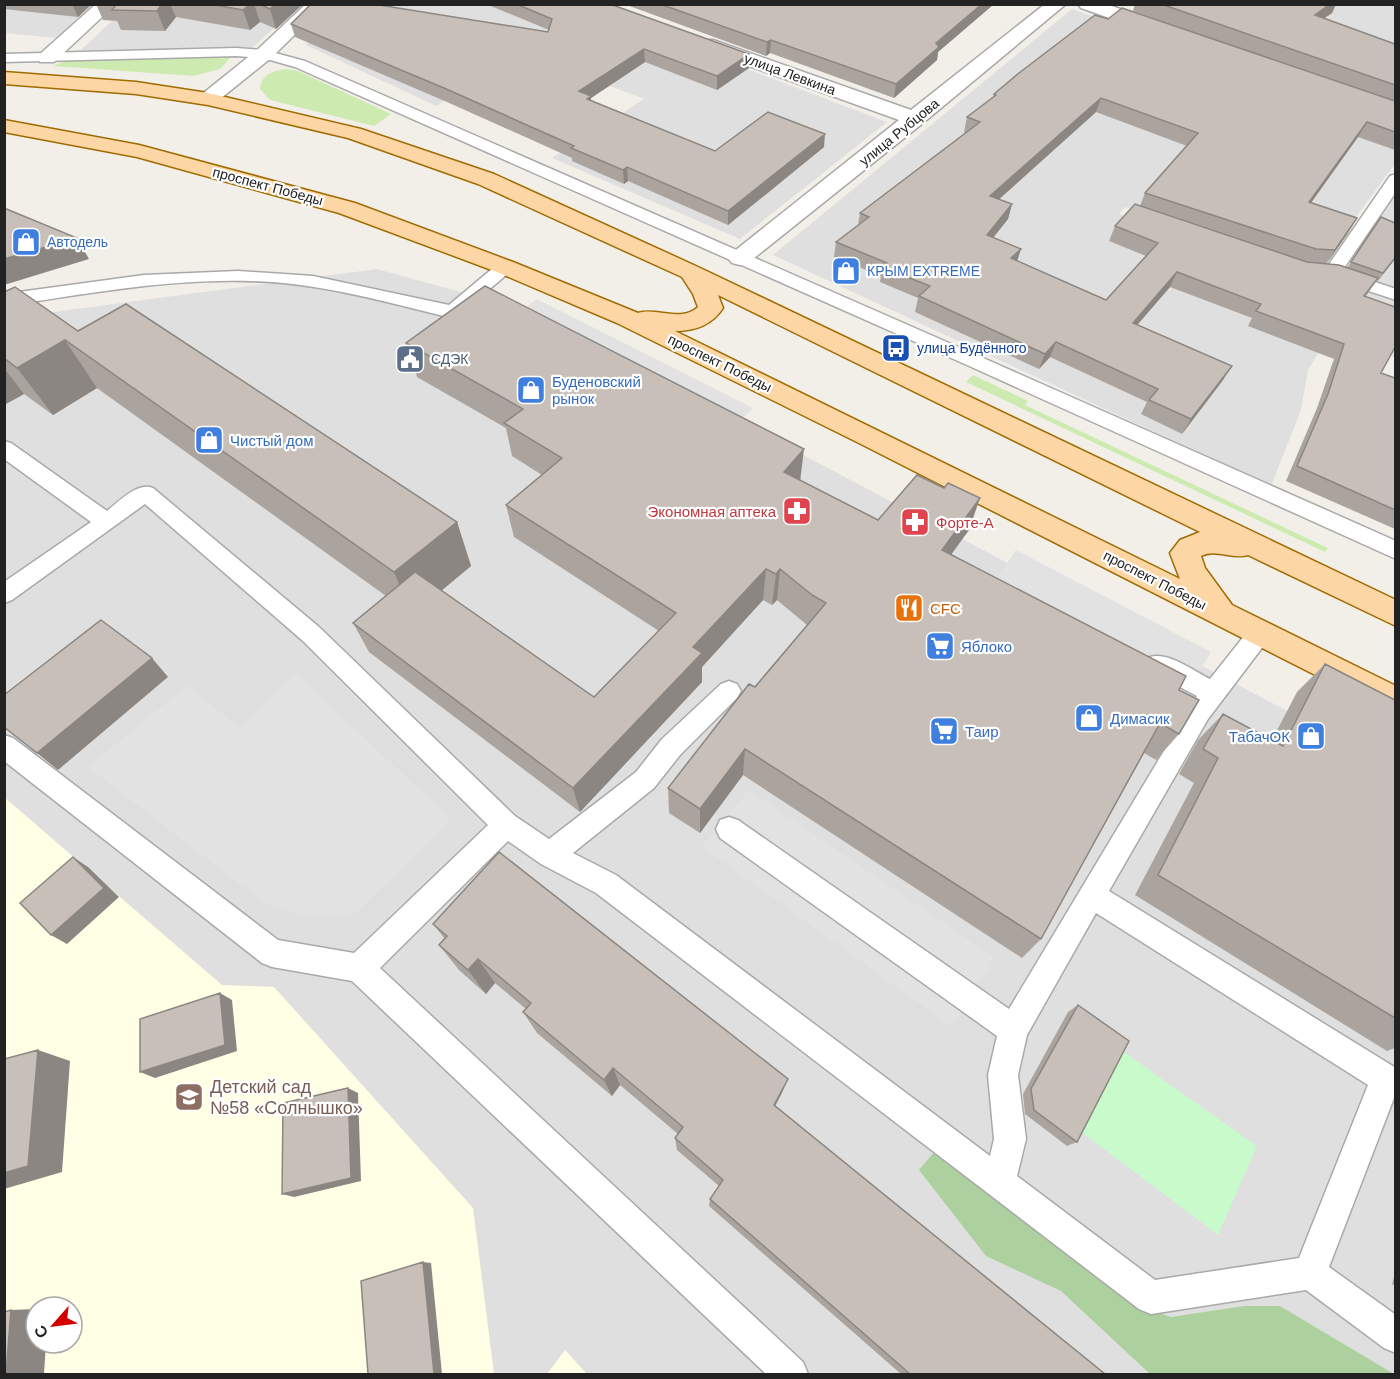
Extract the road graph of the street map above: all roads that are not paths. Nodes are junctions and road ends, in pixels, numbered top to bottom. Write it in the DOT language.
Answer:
graph roads {
  1 [pos="107,4"];
  2 [pos="317,4"];
  3 [pos="1057,4"];
  4 [pos="1087,4"];
  5 [pos="1175,35"];
  6 [pos="685,36"];
  7 [pos="264,54"];
  8 [pos="4,58"];
  9 [pos="47,58"];
  10 [pos="4,78"];
  11 [pos="208,99"];
  12 [pos="916,120"];
  13 [pos="4,126"];
  14 [pos="1395,179"];
  15 [pos="740,258"];
  16 [pos="505,267"];
  17 [pos="1314,271"];
  18 [pos="690,272"];
  19 [pos="1332,273"];
  20 [pos="1395,295"];
  21 [pos="4,300"];
  22 [pos="626,317"];
  23 [pos="4,448"];
  24 [pos="107,522"];
  25 [pos="1260,549"];
  26 [pos="1395,551"];
  27 [pos="4,594"];
  28 [pos="1395,614"];
  29 [pos="1225,615"];
  30 [pos="1260,633"];
  31 [pos="1143,656"];
  32 [pos="729,691"];
  33 [pos="1214,693"];
  34 [pos="1395,702"];
  35 [pos="4,746"];
  36 [pos="506,825"];
  37 [pos="729,829"];
  38 [pos="550,855"];
  39 [pos="1092,895"];
  40 [pos="360,968"];
  41 [pos="1013,1030"];
  42 [pos="1391,1082"];
  43 [pos="1000,1183"];
  44 [pos="1310,1273"];
  45 [pos="1395,1336"];
  46 [pos="791,1374"];
  1 -- 9 [label="street"];
  2 -- 7 [label="street"];
  3 -- 12 [label="street, улица Рубцова"];
  4 -- 5 [label="street"];
  6 -- 12 [label="street, улица Левкина"];
  7 -- 9 [label="lane"];
  7 -- 11 [label="street"];
  7 -- 15 [label="lane"];
  8 -- 9 [label="lane"];
  10 -- 11 [label="main road"];
  11 -- 18 [label="main road"];
  12 -- 15 [label="street, улица Рубцова"];
  13 -- 16 [label="main road, проспект Победы"];
  14 -- 19 [label="lane"];
  15 -- 26 [label="lane"];
  16 -- 21 [label="lane"];
  16 -- 22 [label="main road, проспект Победы"];
  17 -- 19 [label="lane"];
  18 -- 22 [label="main road"];
  18 -- 25 [label="main road"];
  19 -- 20 [label="lane"];
  22 -- 29 [label="main road, проспект Победы"];
  23 -- 24 [label="lane"];
  24 -- 27 [label="lane"];
  24 -- 36 [label="lane"];
  25 -- 28 [label="main road"];
  25 -- 29 [label="main road"];
  29 -- 30 [label="main road, проспект Победы"];
  30 -- 33 [label="lane"];
  30 -- 34 [label="main road, проспект Победы"];
  31 -- 33 [label="lane"];
  32 -- 38 [label="lane"];
  33 -- 39 [label="lane"];
  35 -- 40 [label="lane"];
  36 -- 38 [label="lane"];
  36 -- 40 [label="lane"];
  37 -- 41 [label="lane"];
  38 -- 43 [label="lane"];
  39 -- 41 [label="lane"];
  39 -- 42 [label="lane"];
  40 -- 46 [label="lane"];
  41 -- 43 [label="lane"];
  42 -- 44 [label="lane"];
  43 -- 44 [label="lane"];
  44 -- 45 [label="lane"];
}
